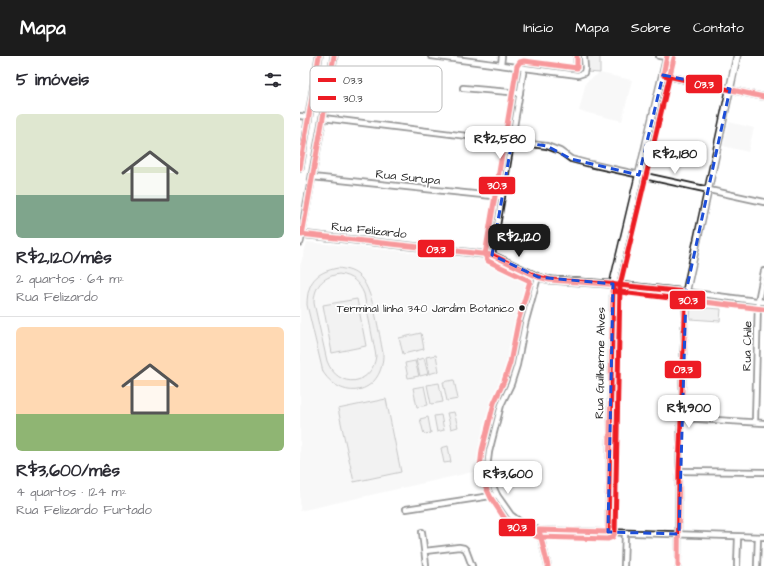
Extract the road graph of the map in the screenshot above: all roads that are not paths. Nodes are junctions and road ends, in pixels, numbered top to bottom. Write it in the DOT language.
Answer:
graph roads {
  1 [pos="319,56"];
  2 [pos="334,56"];
  3 [pos="432,56"];
  4 [pos="502,56"];
  5 [pos="584,56"];
  6 [pos="659,56"];
  7 [pos="737,56"];
  8 [pos="667,57"];
  9 [pos="501,65"];
  10 [pos="317,66"];
  11 [pos="332,66"];
  12 [pos="524,68"];
  13 [pos="663,75"];
  14 [pos="463,88"];
  15 [pos="730,89"];
  16 [pos="520,93"];
  17 [pos="764,97"];
  18 [pos="310,106"];
  19 [pos="324,112"];
  20 [pos="300,116"];
  21 [pos="308,117"];
  22 [pos="323,118"];
  23 [pos="512,141"];
  24 [pos="300,168"];
  25 [pos="639,175"];
  26 [pos="312,177"];
  27 [pos="708,190"];
  28 [pos="502,197"];
  29 [pos="764,202"];
  30 [pos="301,234"];
  31 [pos="300,242"];
  32 [pos="492,255"];
  33 [pos="764,271"];
  34 [pos="538,277"];
  35 [pos="613,284"];
  36 [pos="686,292"];
  37 [pos="758,301"];
  38 [pos="764,302"];
  39 [pos="682,418"];
  40 [pos="755,422"];
  41 [pos="764,423"];
  42 [pos="679,471"];
  43 [pos="764,472"];
  44 [pos="497,495"];
  45 [pos="406,509"];
  46 [pos="539,530"];
  47 [pos="422,532"];
  48 [pos="608,532"];
  49 [pos="625,533"];
  50 [pos="679,534"];
  51 [pos="738,537"];
  52 [pos="758,537"];
  53 [pos="764,538"];
  54 [pos="424,551"];
  55 [pos="426,565"];
  56 [pos="472,566"];
  57 [pos="548,566"];
  58 [pos="624,566"];
  59 [pos="678,566"];
  60 [pos="737,566"];
  61 [pos="758,566"];
  1 -- 10 [label="main road"];
  2 -- 11 [label="main road"];
  3 -- 9 [label="street"];
  4 -- 9 [label="street"];
  5 -- 12 [label="street"];
  6 -- 8 [label="street"];
  7 -- 15 [label="main road"];
  8 -- 13 [label="main road, Rua Guilherme Alves"];
  9 -- 12 [label="street"];
  12 -- 16 [label="street"];
  13 -- 15 [label="street"];
  13 -- 25 [label="main road, Rua Guilherme Alves"];
  14 -- 16 [label="street"];
  15 -- 17 [label="street"];
  15 -- 27 [label="main road"];
  16 -- 23 [label="street"];
  18 -- 21 [label="main road"];
  19 -- 22 [label="main road"];
  20 -- 21 [label="street"];
  21 -- 24 [label="main road"];
  22 -- 23 [label="street"];
  22 -- 26 [label="main road"];
  23 -- 25 [label="street"];
  23 -- 28 [label="street"];
  25 -- 27 [label="street"];
  25 -- 35 [label="main road, Rua Guilherme Alves"];
  26 -- 28 [label="street, Rua Surupa"];
  26 -- 30 [label="main road"];
  27 -- 29 [label="street"];
  27 -- 36 [label="main road"];
  28 -- 32 [label="street"];
  30 -- 31 [label="main road"];
  30 -- 32 [label="main road, Rua Felizardo"];
  32 -- 34 [label="main road, Rua Felizardo"];
  33 -- 37 [label="street, Rua Chile"];
  34 -- 35 [label="main road, Rua Felizardo"];
  34 -- 44 [label="street"];
  35 -- 36 [label="main road, Rua Felizardo"];
  35 -- 48 [label="street, Rua Guilherme Alves"];
  36 -- 37 [label="street, Rua Felizardo"];
  36 -- 39 [label="street"];
  37 -- 38 [label="street, Rua Felizardo"];
  37 -- 40 [label="street, Rua Chile"];
  39 -- 40 [label="street"];
  39 -- 42 [label="street"];
  40 -- 41 [label="street"];
  42 -- 43 [label="street"];
  42 -- 50 [label="street"];
  44 -- 45 [label="street"];
  44 -- 46 [label="street"];
  46 -- 48 [label="street"];
  46 -- 57 [label="street"];
  47 -- 54 [label="street"];
  48 -- 49 [label="street"];
  49 -- 50 [label="street"];
  49 -- 58 [label="street"];
  50 -- 51 [label="street"];
  50 -- 59 [label="street"];
  51 -- 52 [label="street"];
  51 -- 60 [label="street"];
  52 -- 53 [label="street"];
  52 -- 61 [label="street"];
  54 -- 55 [label="street"];
  54 -- 56 [label="street"];
}
